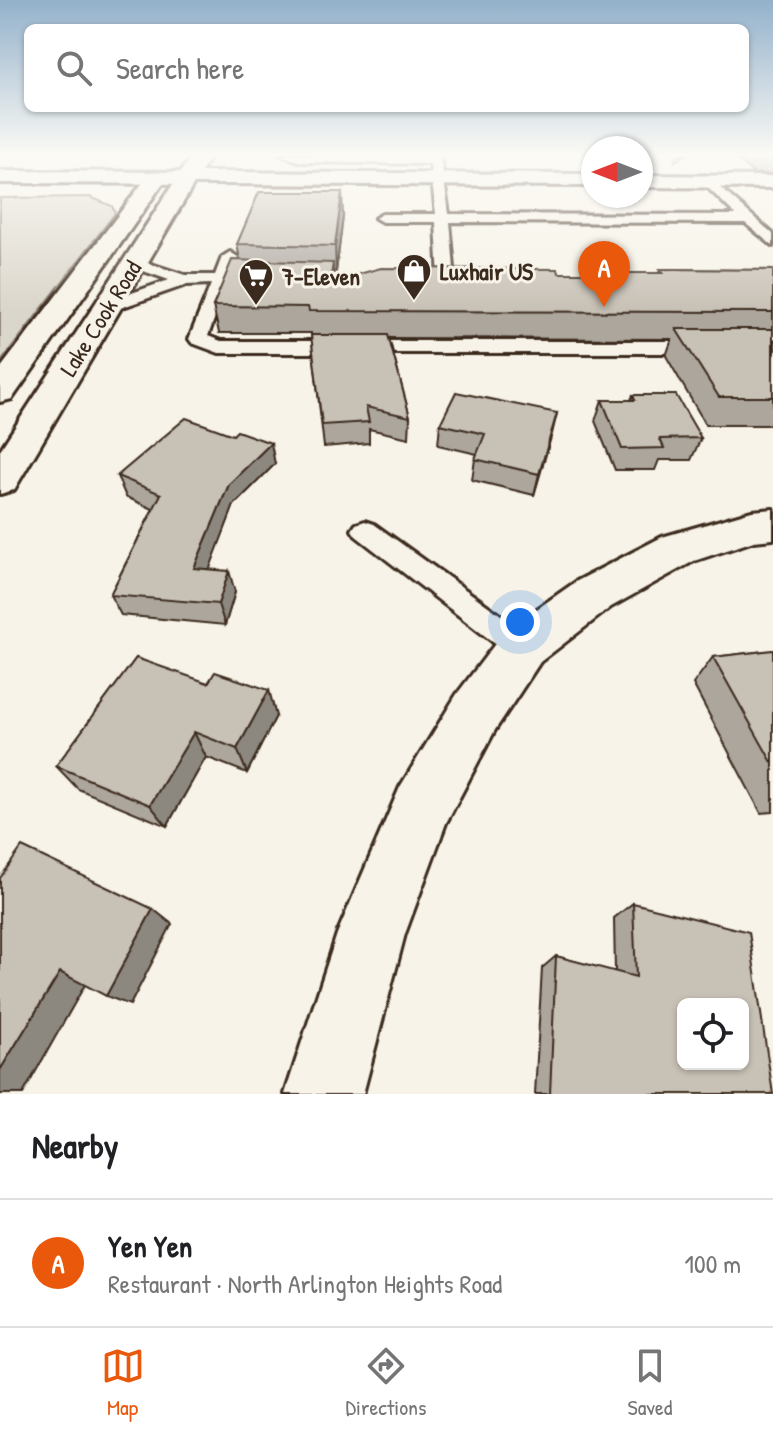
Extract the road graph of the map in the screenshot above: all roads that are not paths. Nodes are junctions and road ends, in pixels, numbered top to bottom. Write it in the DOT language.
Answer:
graph roads {
  1 [pos="150,206"];
  2 [pos="160,206"];
  3 [pos="439,206"];
  4 [pos="736,206"];
  5 [pos="382,218"];
  6 [pos="440,218"];
  7 [pos="750,219"];
  8 [pos="773,242"];
  9 [pos="230,257"];
  10 [pos="134,263"];
  11 [pos="220,277"];
  12 [pos="274,279"];
  13 [pos="184,280"];
  14 [pos="447,280"];
  15 [pos="106,308"];
  16 [pos="773,347"];
  17 [pos="0,392"];
  18 [pos="0,481"];
  19 [pos="773,524"];
  20 [pos="365,530"];
  21 [pos="522,647"];
  22 [pos="324,1094"];
  1 -- 17 [label="main road, Lake Cook Road"];
  2 -- 10 [label="main road, Lake Cook Road"];
  3 -- 6 [label="lane"];
  4 -- 7 [label="lane"];
  5 -- 6 [label="lane"];
  6 -- 7 [label="lane"];
  6 -- 14 [label="lane"];
  7 -- 8 [label="lane"];
  9 -- 11 [label="lane"];
  10 -- 13 [label="lane"];
  10 -- 15 [label="main road, Lake Cook Road"];
  11 -- 12 [label="lane"];
  11 -- 13 [label="lane"];
  11 -- 16 [label="lane"];
  13 -- 15 [label="lane"];
  15 -- 18 [label="main road, Lake Cook Road"];
  19 -- 21 [label="main road"];
  20 -- 21 [label="lane"];
  21 -- 22 [label="main road"];
}
